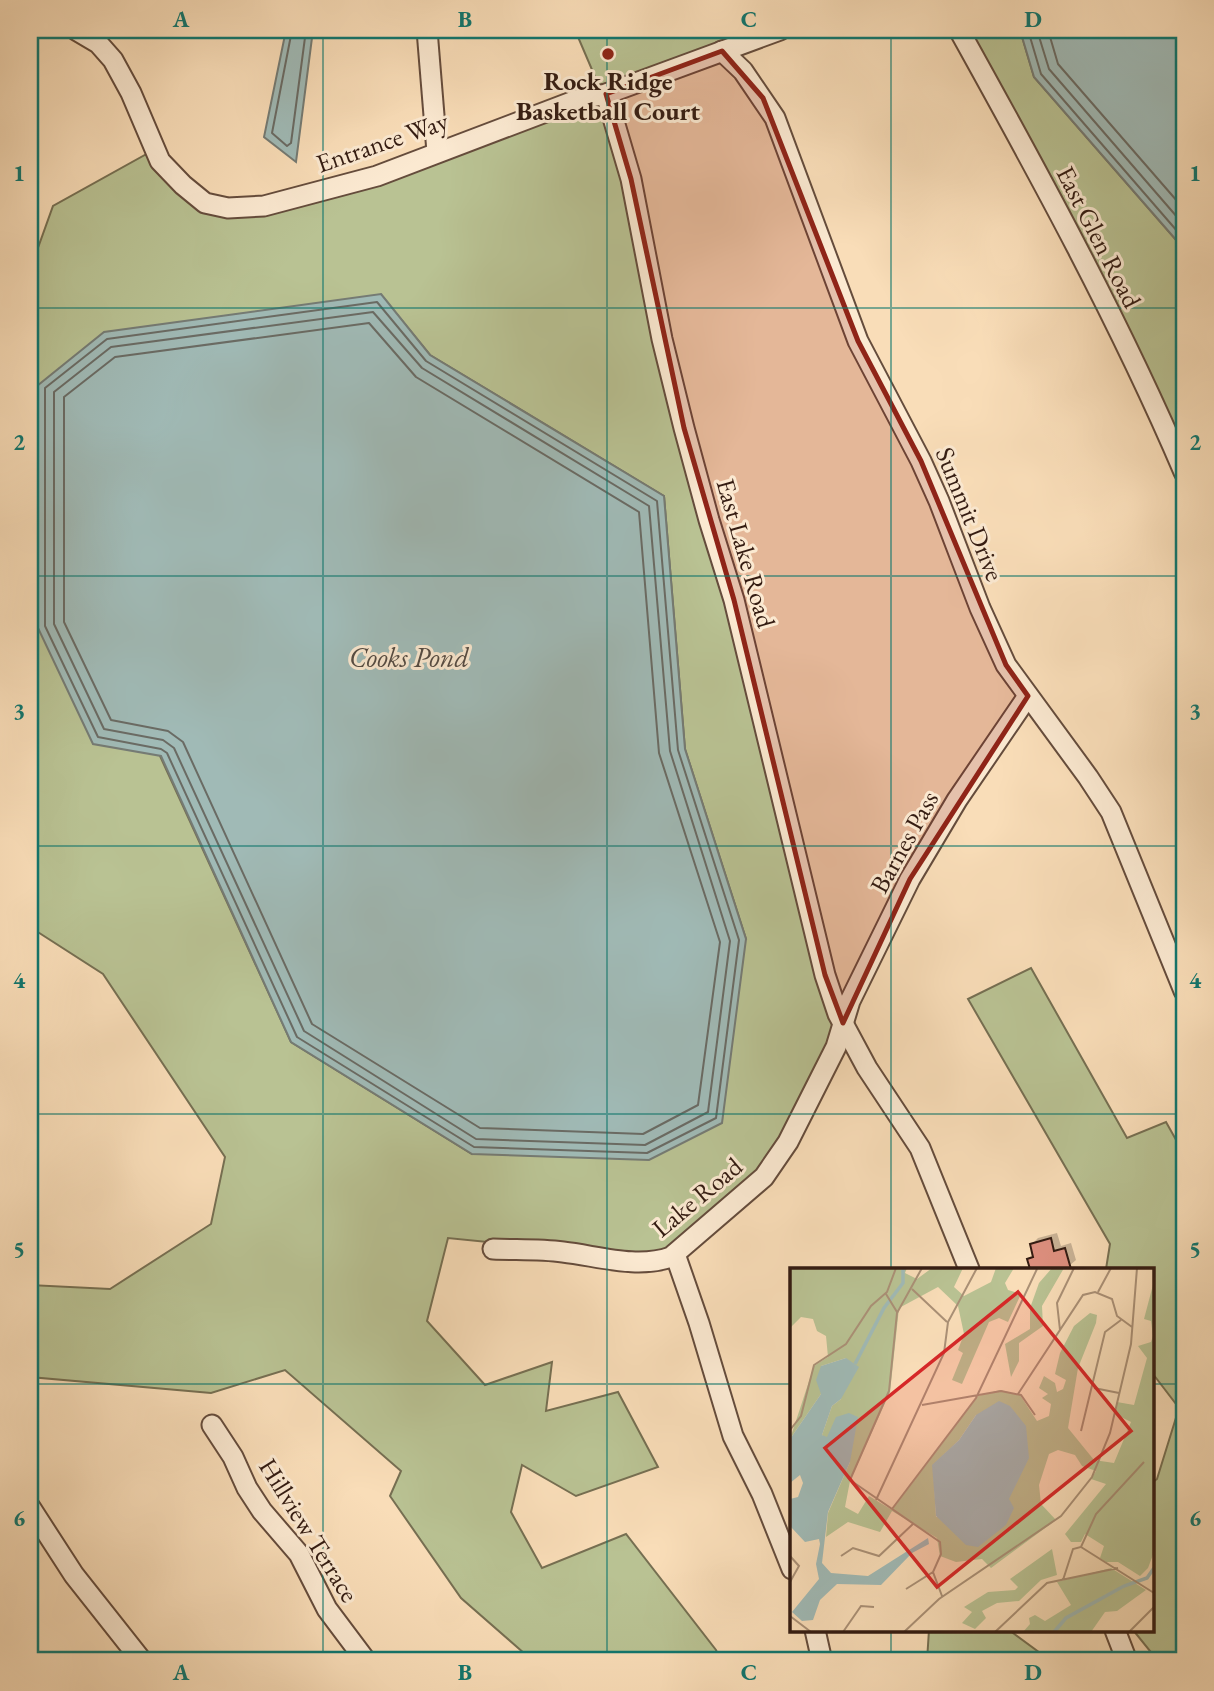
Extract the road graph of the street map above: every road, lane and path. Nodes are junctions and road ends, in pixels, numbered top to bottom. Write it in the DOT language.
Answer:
graph roads {
  1 [pos="76,30"];
  2 [pos="427,30"];
  3 [pos="780,30"];
  4 [pos="959,30"];
  5 [pos="103,38"];
  6 [pos="722,51"];
  7 [pos="606,94"];
  8 [pos="437,152"];
  9 [pos="1184,472"];
  10 [pos="1028,696"];
  11 [pos="1184,991"];
  12 [pos="843,1023"];
  13 [pos="492,1249"];
  14 [pos="675,1254"];
  15 [pos="969,1268"];
  16 [pos="212,1424"];
  17 [pos="30,1507"];
  18 [pos="790,1564"];
  19 [pos="815,1632"];
  20 [pos="1116,1632"];
  21 [pos="142,1661"];
  22 [pos="366,1661"];
  23 [pos="822,1661"];
  24 [pos="1127,1661"];
  1 -- 5 [label="street, Entrance Way"];
  2 -- 8 [label="street"];
  3 -- 6 [label="street, Entrance Way"];
  4 -- 9 [label="street, East Glen Road"];
  5 -- 8 [label="street, Entrance Way"];
  6 -- 7 [label="street, Entrance Way"];
  6 -- 10 [label="street, Summit Drive"];
  7 -- 8 [label="street, Entrance Way"];
  7 -- 12 [label="street, East Lake Road"];
  10 -- 11 [label="street, Summit Drive"];
  10 -- 12 [label="street, Barnes Pass"];
  12 -- 14 [label="street, Lake Road"];
  12 -- 15 [label="street, East Lake Road"];
  13 -- 14 [label="street, Lake Road"];
  14 -- 18 [label="street"];
  16 -- 22 [label="street, Hillview Terrace"];
  17 -- 21 [label="street"];
  19 -- 23 [label="street"];
  20 -- 24 [label="street"];
}
